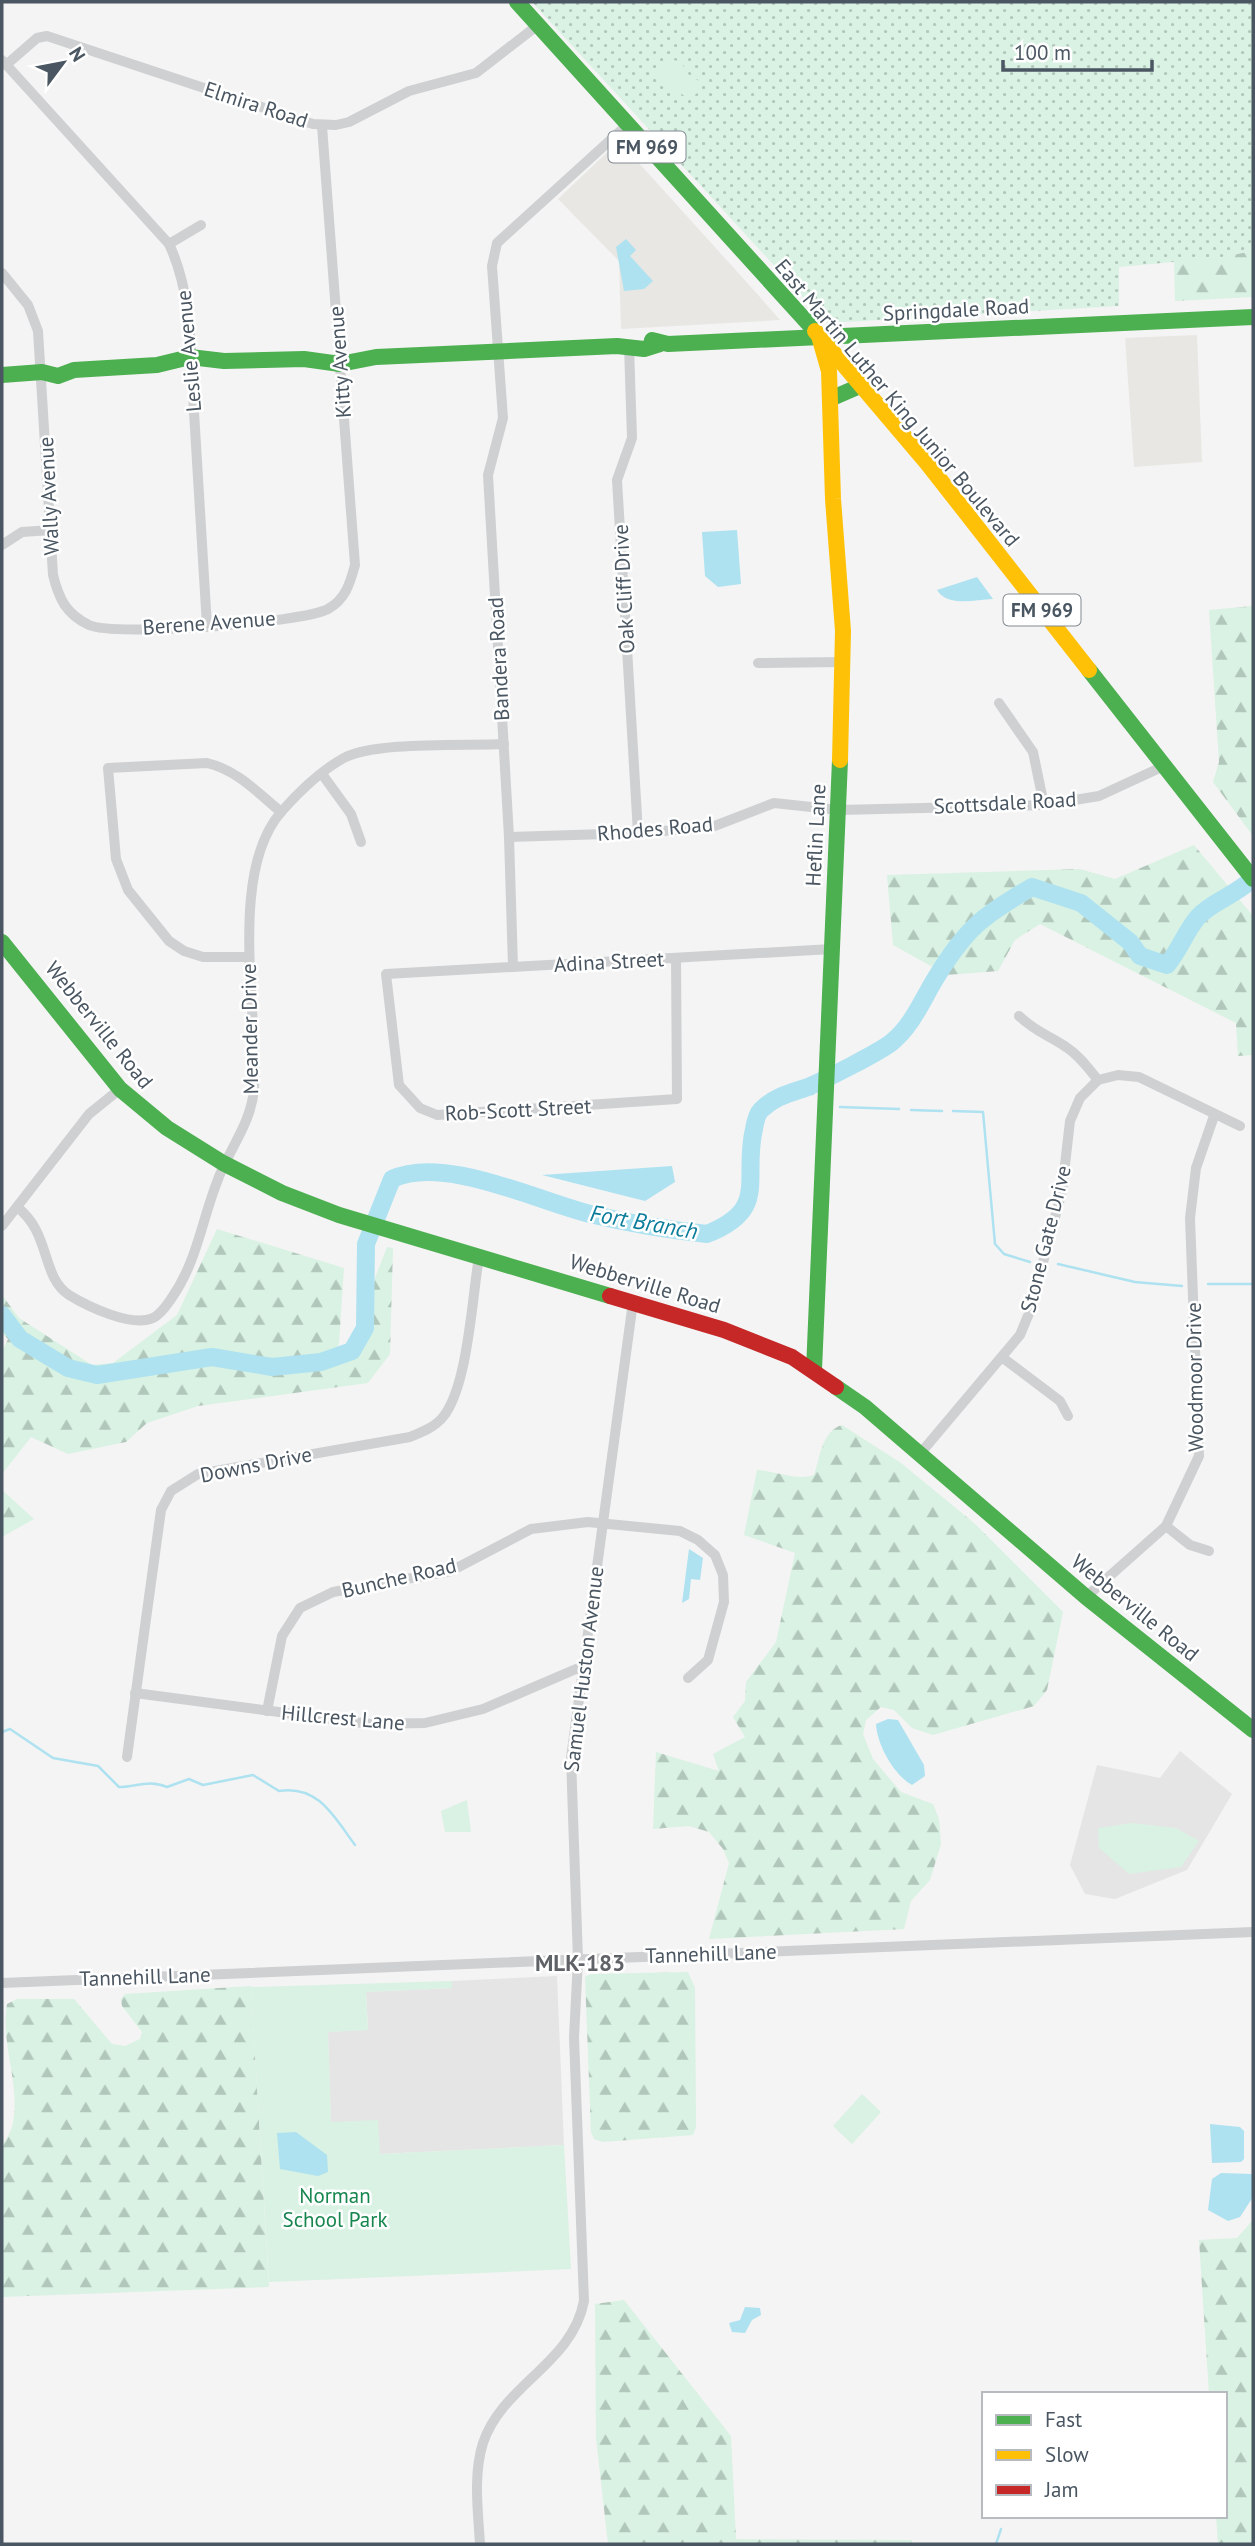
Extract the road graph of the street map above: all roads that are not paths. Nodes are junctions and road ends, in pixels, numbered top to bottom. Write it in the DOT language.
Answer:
graph roads {
  1 [pos="517,2"];
  2 [pos="538,25"];
  3 [pos="4,62"];
  4 [pos="628,125"];
  5 [pos="322,126"];
  6 [pos="201,225"];
  7 [pos="169,244"];
  8 [pos="2,272"];
  9 [pos="1253,317"];
  10 [pos="819,336"];
  11 [pos="629,346"];
  12 [pos="500,353"];
  13 [pos="340,358"];
  14 [pos="191,363"];
  15 [pos="42,372"];
  16 [pos="2,375"];
  17 [pos="860,386"];
  18 [pos="830,399"];
  19 [pos="51,530"];
  20 [pos="2,545"];
  21 [pos="343,597"];
  22 [pos="71,615"];
  23 [pos="207,626"];
  24 [pos="758,663"];
  25 [pos="843,663"];
  26 [pos="999,703"];
  27 [pos="504,744"];
  28 [pos="1164,766"];
  29 [pos="322,774"];
  30 [pos="1044,805"];
  31 [pos="839,810"];
  32 [pos="281,812"];
  33 [pos="638,833"];
  34 [pos="509,837"];
  35 [pos="361,842"];
  36 [pos="1253,879"];
  37 [pos="2,942"];
  38 [pos="832,949"];
  39 [pos="249,957"];
  40 [pos="676,958"];
  41 [pos="513,967"];
  42 [pos="386,974"];
  43 [pos="1019,1016"];
  44 [pos="1098,1080"];
  45 [pos="120,1089"];
  46 [pos="1214,1116"];
  47 [pos="1240,1126"];
  48 [pos="225,1162"];
  49 [pos="17,1207"];
  50 [pos="2,1226"];
  51 [pos="479,1257"];
  52 [pos="633,1302"];
  53 [pos="816,1339"];
  54 [pos="784,1354"];
  55 [pos="1003,1358"];
  56 [pos="814,1370"];
  57 [pos="1068,1416"];
  58 [pos="919,1455"];
  59 [pos="602,1522"];
  60 [pos="1166,1526"];
  61 [pos="1209,1551"];
  62 [pos="1086,1597"];
  63 [pos="583,1666"];
  64 [pos="688,1678"];
  65 [pos="135,1693"];
  66 [pos="267,1711"];
  67 [pos="1253,1730"];
  68 [pos="127,1757"];
  69 [pos="1253,1932"];
  70 [pos="578,1960"];
  71 [pos="2,1983"];
  72 [pos="480,2544"];
  1 -- 2 [label="street, East Martin Luther King Junior Boulevard / FM 969"];
  2 -- 4 [label="street, East Martin Luther King Junior Boulevard / FM 969"];
  2 -- 5 [label="street, Elmira Road"];
  3 -- 5 [label="street, Elmira Road"];
  3 -- 7 [label="street, Leslie Avenue"];
  4 -- 10 [label="street, East Martin Luther King Junior Boulevard / FM 969"];
  4 -- 12 [label="street, Bandera Road"];
  5 -- 13 [label="street, Kitty Avenue"];
  6 -- 7 [label="street"];
  7 -- 14 [label="street, Leslie Avenue"];
  8 -- 15 [label="street, Wally Avenue"];
  9 -- 10 [label="street, Springdale Road"];
  10 -- 11 [label="street, Springdale Road"];
  10 -- 17 [label="street, East Martin Luther King Junior Boulevard / FM 969"];
  10 -- 18 [label="street, Heflin Lane"];
  11 -- 12 [label="street, Springdale Road"];
  11 -- 33 [label="street, Oak Cliff Drive"];
  12 -- 13 [label="street, Springdale Road"];
  12 -- 27 [label="street, Bandera Road"];
  13 -- 14 [label="street, Springdale Road"];
  13 -- 21 [label="street, Kitty Avenue"];
  14 -- 15 [label="street, Springdale Road"];
  14 -- 23 [label="street, Leslie Avenue"];
  15 -- 16 [label="street, Springdale Road"];
  15 -- 19 [label="street, Wally Avenue"];
  17 -- 18 [label="street"];
  17 -- 28 [label="street, East Martin Luther King Junior Boulevard / FM 969"];
  18 -- 25 [label="street, Heflin Lane"];
  19 -- 20 [label="street"];
  19 -- 22 [label="street, Wally Avenue"];
  21 -- 23 [label="street, Berene Avenue"];
  22 -- 23 [label="street, Berene Avenue"];
  24 -- 25 [label="street"];
  25 -- 31 [label="street, Heflin Lane"];
  26 -- 30 [label="street"];
  27 -- 29 [label="street, Meander Drive"];
  27 -- 34 [label="street, Bandera Road"];
  28 -- 30 [label="street, Scottsdale Road"];
  28 -- 36 [label="street, East Martin Luther King Junior Boulevard / FM 969"];
  29 -- 32 [label="street, Meander Drive"];
  29 -- 35 [label="street"];
  30 -- 31 [label="street, Scottsdale Road"];
  31 -- 33 [label="street, Rhodes Road"];
  31 -- 38 [label="street, Heflin Lane"];
  32 -- 39 [label="street, Meander Drive"];
  32 -- 39 [label="street"];
  33 -- 34 [label="street, Rhodes Road"];
  34 -- 41 [label="street, Bandera Road"];
  37 -- 45 [label="street, Webberville Road"];
  38 -- 40 [label="street, Adina Street"];
  38 -- 53 [label="street, Heflin Lane"];
  39 -- 48 [label="street, Meander Drive"];
  40 -- 41 [label="street, Adina Street"];
  40 -- 42 [label="street, Rob-Scott Street"];
  41 -- 42 [label="street, Adina Street"];
  43 -- 44 [label="street"];
  44 -- 46 [label="street"];
  44 -- 55 [label="street, Stone Gate Drive"];
  45 -- 48 [label="street, Webberville Road"];
  45 -- 49 [label="street"];
  46 -- 47 [label="street"];
  46 -- 60 [label="street, Woodmoor Drive"];
  48 -- 49 [label="street, Meander Drive"];
  48 -- 51 [label="street, Webberville Road"];
  49 -- 50 [label="street"];
  51 -- 52 [label="street, Webberville Road"];
  51 -- 65 [label="street, Downs Drive"];
  52 -- 54 [label="street, Webberville Road"];
  52 -- 59 [label="street, Samuel Huston Avenue"];
  53 -- 54 [label="street"];
  53 -- 56 [label="street, Heflin Lane"];
  54 -- 56 [label="street, Webberville Road"];
  55 -- 57 [label="street"];
  55 -- 58 [label="street, Stone Gate Drive"];
  56 -- 58 [label="street, Webberville Road"];
  58 -- 62 [label="street, Webberville Road"];
  59 -- 63 [label="street, Samuel Huston Avenue"];
  59 -- 64 [label="street, Bunche Road"];
  59 -- 66 [label="street, Bunche Road"];
  60 -- 61 [label="street"];
  60 -- 62 [label="street, Woodmoor Drive"];
  62 -- 67 [label="street, Webberville Road"];
  63 -- 66 [label="street, Hillcrest Lane"];
  63 -- 70 [label="street, Samuel Huston Avenue"];
  65 -- 66 [label="street, Hillcrest Lane"];
  65 -- 68 [label="street, Downs Drive"];
  69 -- 70 [label="street, Tannehill Lane"];
  70 -- 71 [label="street, Tannehill Lane"];
  70 -- 72 [label="street, Samuel Huston Avenue"];
}
